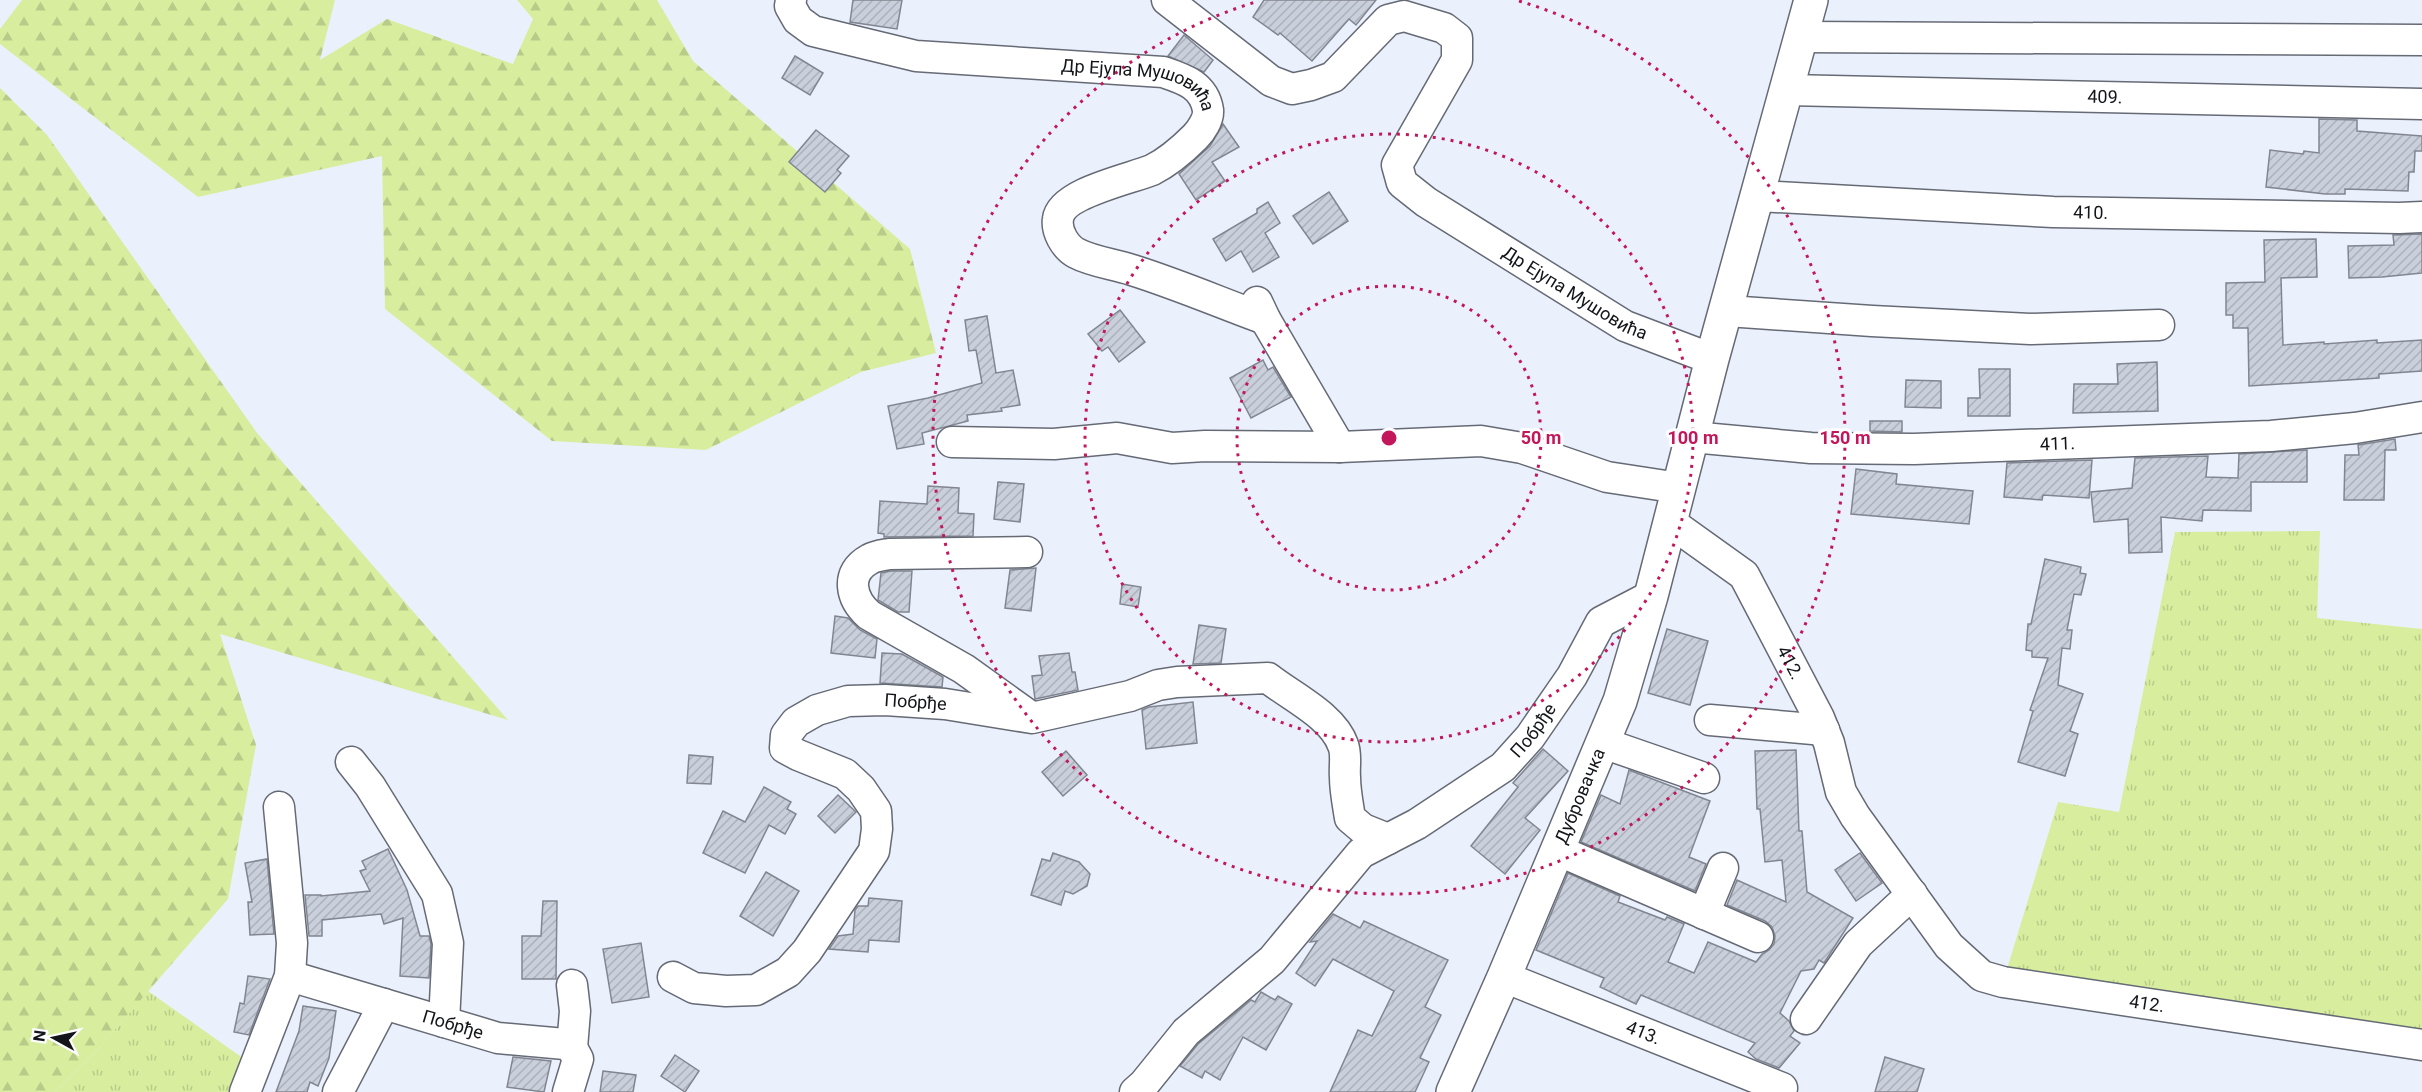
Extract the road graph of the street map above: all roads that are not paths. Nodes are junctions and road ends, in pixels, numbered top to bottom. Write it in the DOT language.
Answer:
graph roads {
  1 [pos="791,0"];
  2 [pos="1167,0"];
  3 [pos="1811,0"];
  4 [pos="1801,37"];
  5 [pos="2422,40"];
  6 [pos="1786,90"];
  7 [pos="2422,104"];
  8 [pos="1758,196"];
  9 [pos="2422,217"];
  10 [pos="1727,310"];
  11 [pos="2158,325"];
  12 [pos="1712,359"];
  13 [pos="2422,417"];
  14 [pos="1692,437"];
  15 [pos="952,442"];
  16 [pos="1340,447"];
  17 [pos="1678,488"];
  18 [pos="1670,522"];
  19 [pos="1027,552"];
  20 [pos="1651,596"];
  21 [pos="1032,718"];
  22 [pos="1710,720"];
  23 [pos="1824,729"];
  24 [pos="1603,743"];
  25 [pos="351,762"];
  26 [pos="1704,778"];
  27 [pos="279,807"];
  28 [pos="1388,839"];
  29 [pos="1557,850"];
  30 [pos="1723,868"];
  31 [pos="1912,894"];
  32 [pos="1704,914"];
  33 [pos="1758,937"];
  34 [pos="290,976"];
  35 [pos="673,977"];
  36 [pos="1504,977"];
  37 [pos="572,985"];
  38 [pos="384,1004"];
  39 [pos="1806,1018"];
  40 [pos="444,1022"];
  41 [pos="2422,1046"];
  42 [pos="572,1048"];
  43 [pos="1782,1088"];
  44 [pos="245,1092"];
  45 [pos="338,1092"];
  46 [pos="568,1092"];
  47 [pos="1135,1092"];
  48 [pos="1453,1092"];
  1 -- 16 [label="street, Др Ејупа Мушовића"];
  2 -- 12 [label="street, Др Ејупа Мушовића"];
  3 -- 4 [label="main road"];
  4 -- 5 [label="street"];
  4 -- 6 [label="main road"];
  6 -- 7 [label="street, 409."];
  6 -- 8 [label="main road"];
  8 -- 9 [label="street, 410."];
  8 -- 10 [label="main road"];
  10 -- 11 [label="street"];
  10 -- 12 [label="main road"];
  12 -- 14 [label="main road"];
  13 -- 14 [label="street, 411."];
  14 -- 17 [label="main road"];
  15 -- 16 [label="street"];
  16 -- 17 [label="street"];
  17 -- 18 [label="main road, Дубровачка"];
  18 -- 20 [label="main road, Дубровачка"];
  18 -- 23 [label="street, 412."];
  19 -- 21 [label="street"];
  20 -- 24 [label="main road, Дубровачка"];
  20 -- 28 [label="street, Побрђе"];
  21 -- 28 [label="street, Побрђе"];
  21 -- 35 [label="street, Побрђе"];
  22 -- 23 [label="street"];
  23 -- 31 [label="street, 412."];
  24 -- 26 [label="street"];
  24 -- 29 [label="main road, Дубровачка"];
  25 -- 40 [label="street"];
  27 -- 34 [label="street"];
  28 -- 47 [label="street, Побрђе"];
  29 -- 32 [label="street"];
  29 -- 36 [label="main road, Дубровачка"];
  30 -- 32 [label="street"];
  31 -- 39 [label="street"];
  31 -- 41 [label="street, 412."];
  32 -- 33 [label="street"];
  34 -- 38 [label="street, Побрђе"];
  34 -- 44 [label="street"];
  36 -- 43 [label="street, 413."];
  36 -- 48 [label="main road, Дубровачка"];
  37 -- 42 [label="street"];
  38 -- 40 [label="street, Побрђе"];
  38 -- 45 [label="street"];
  40 -- 42 [label="street, Побрђе"];
  42 -- 46 [label="street"];
}
